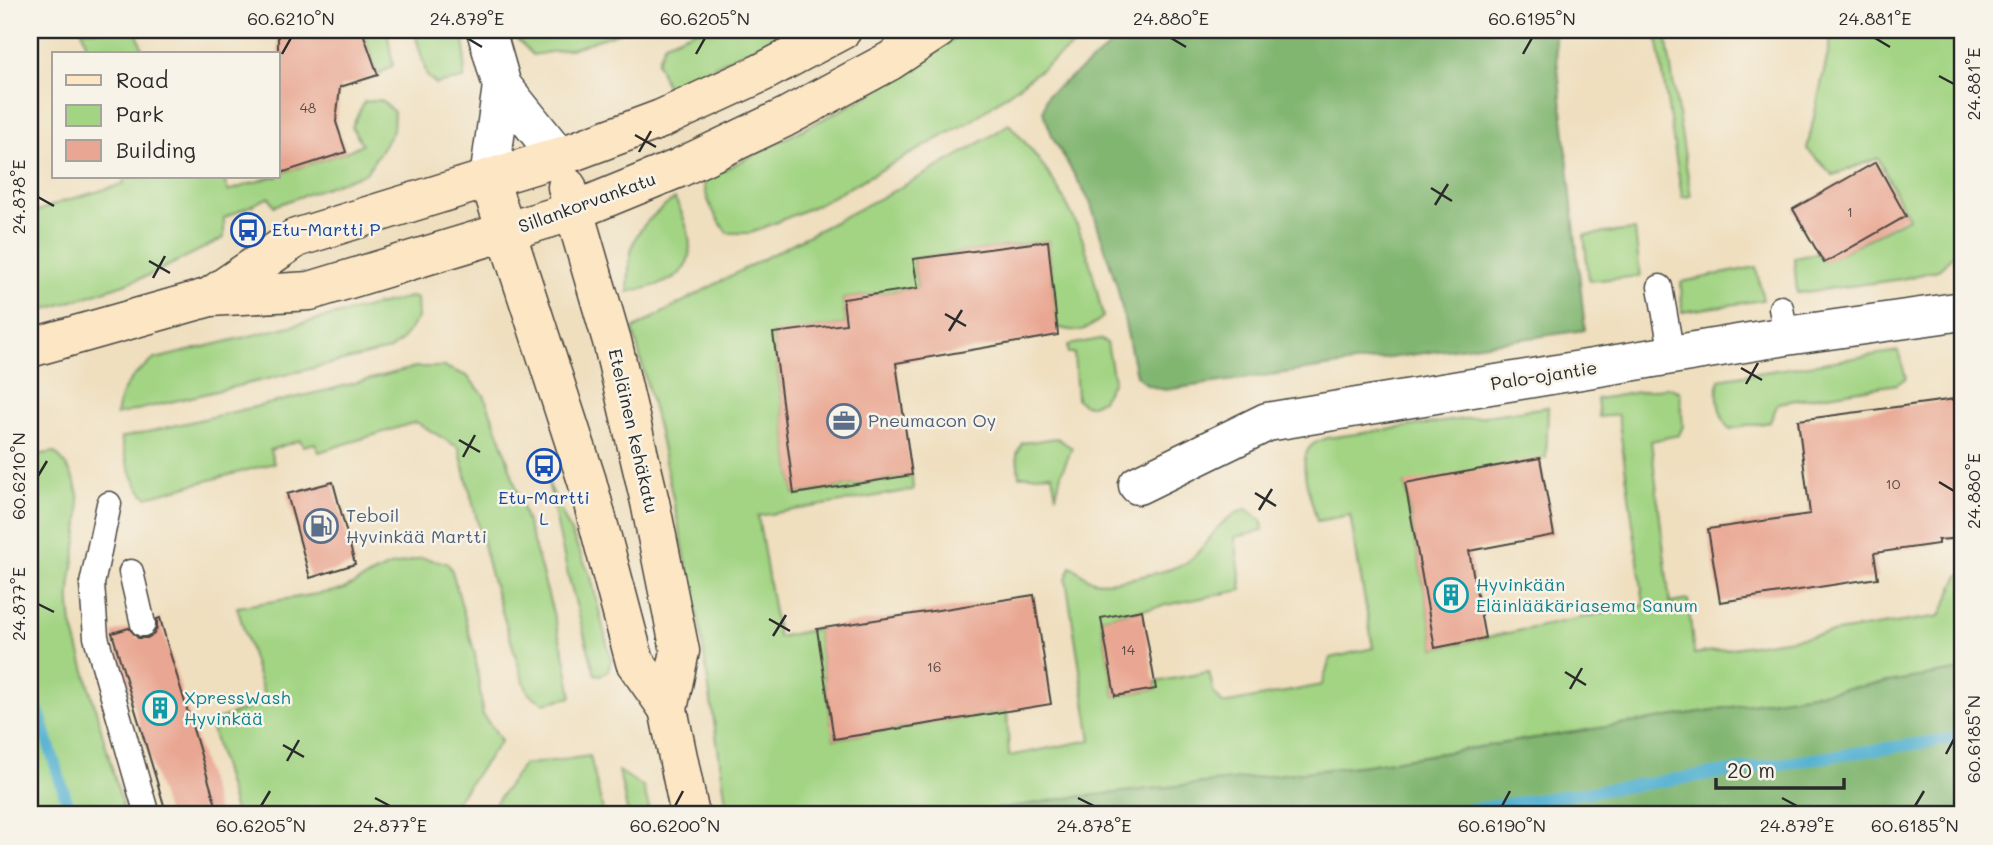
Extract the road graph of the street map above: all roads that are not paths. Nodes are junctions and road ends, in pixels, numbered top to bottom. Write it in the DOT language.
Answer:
graph roads {
  1 [pos="486,30"];
  2 [pos="842,30"];
  3 [pos="937,30"];
  4 [pos="502,86"];
  5 [pos="559,157"];
  6 [pos="489,179"];
  7 [pos="575,211"];
  8 [pos="506,233"];
  9 [pos="1660,287"];
  10 [pos="211,297"];
  11 [pos="1963,312"];
  12 [pos="30,348"];
  13 [pos="1672,355"];
  14 [pos="1138,485"];
  15 [pos="109,504"];
  16 [pos="131,572"];
  17 [pos="143,624"];
  18 [pos="668,709"];
  19 [pos="147,815"];
  20 [pos="690,815"];
  1 -- 4 [label="street"];
  2 -- 5 [label="main road, Sillankorvankatu"];
  3 -- 7 [label="main road, Sillankorvankatu"];
  4 -- 5 [label="street"];
  4 -- 6 [label="street"];
  5 -- 6 [label="main road, Sillankorvankatu"];
  5 -- 7 [label="main road, Eteläinen kehäkatu"];
  6 -- 8 [label="main road, Eteläinen kehäkatu"];
  6 -- 10 [label="main road, Sillankorvankatu"];
  7 -- 8 [label="main road, Sillankorvankatu"];
  7 -- 18 [label="main road, Eteläinen kehäkatu"];
  8 -- 10 [label="main road, Sillankorvankatu"];
  8 -- 18 [label="main road, Eteläinen kehäkatu"];
  9 -- 13 [label="lane"];
  10 -- 12 [label="main road, Sillankorvankatu"];
  11 -- 13 [label="street, Palo-ojantie"];
  13 -- 14 [label="street, Palo-ojantie"];
  15 -- 19 [label="lane"];
  16 -- 17 [label="lane"];
  18 -- 20 [label="main road, Eteläinen kehäkatu"];
}
